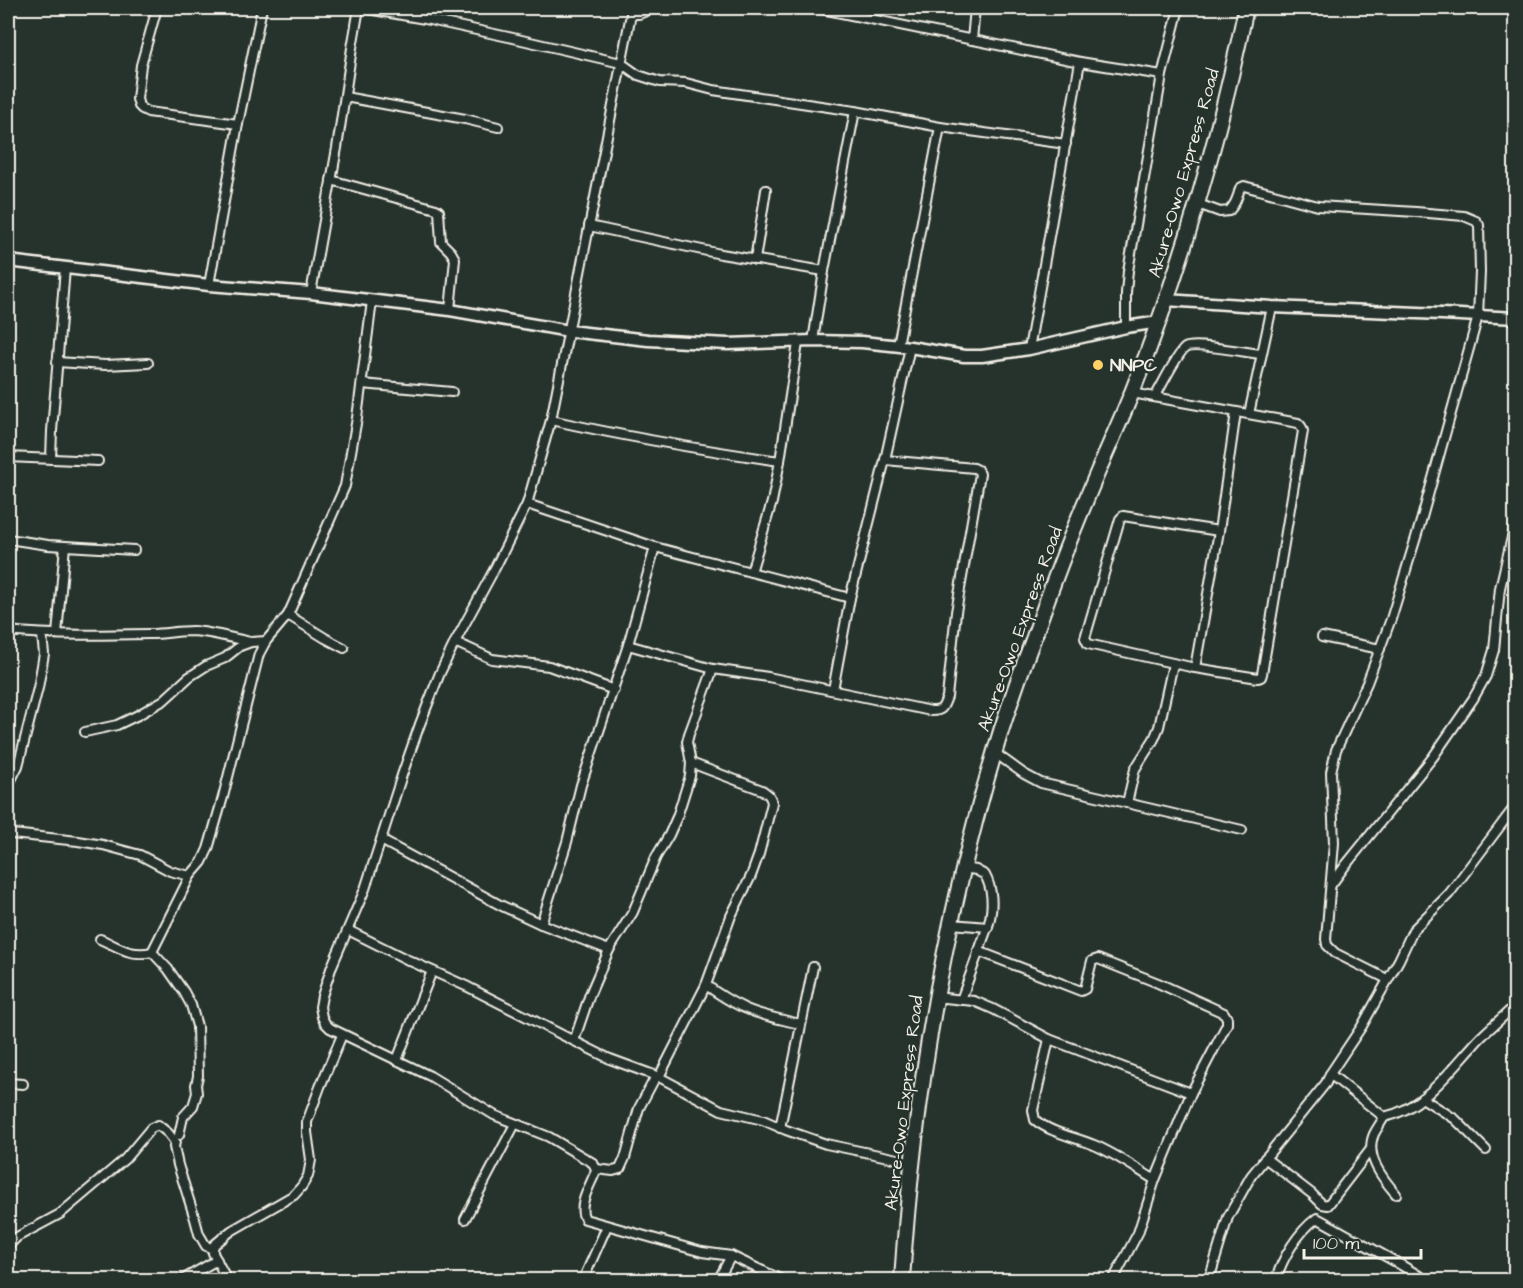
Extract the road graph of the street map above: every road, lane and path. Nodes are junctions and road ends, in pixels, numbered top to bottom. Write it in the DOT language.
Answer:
graph roads {
  1 [pos="157,8"];
  2 [pos="262,8"];
  3 [pos="361,8"];
  4 [pos="654,8"];
  5 [pos="817,8"];
  6 [pos="975,8"];
  7 [pos="1179,8"];
  8 [pos="1246,8"];
  9 [pos="632,11"];
  10 [pos="972,40"];
  11 [pos="1080,62"];
  12 [pos="621,63"];
  13 [pos="1162,75"];
  14 [pos="345,98"];
  15 [pos="855,111"];
  16 [pos="238,124"];
  17 [pos="498,127"];
  18 [pos="940,127"];
  19 [pos="1066,144"];
  20 [pos="331,180"];
  21 [pos="766,190"];
  22 [pos="1198,204"];
  23 [pos="589,226"];
  24 [pos="755,260"];
  25 [pos="8,261"];
  26 [pos="65,268"];
  27 [pos="824,271"];
  28 [pos="209,285"];
  29 [pos="311,293"];
  30 [pos="1166,300"];
  31 [pos="372,301"];
  32 [pos="1272,308"];
  33 [pos="450,310"];
  34 [pos="1478,316"];
  35 [pos="1515,318"];
  36 [pos="1159,322"];
  37 [pos="1125,327"];
  38 [pos="569,331"];
  39 [pos="813,341"];
  40 [pos="798,342"];
  41 [pos="904,346"];
  42 [pos="1029,349"];
  43 [pos="1261,354"];
  44 [pos="57,362"];
  45 [pos="148,363"];
  46 [pos="362,384"];
  47 [pos="452,392"];
  48 [pos="1132,393"];
  49 [pos="1155,397"];
  50 [pos="1236,412"];
  51 [pos="1249,414"];
  52 [pos="551,420"];
  53 [pos="8,457"];
  54 [pos="51,459"];
  55 [pos="885,460"];
  56 [pos="98,461"];
  57 [pos="780,461"];
  58 [pos="527,504"];
  59 [pos="1515,520"];
  60 [pos="1219,531"];
  61 [pos="8,539"];
  62 [pos="65,546"];
  63 [pos="655,547"];
  64 [pos="134,550"];
  65 [pos="751,572"];
  66 [pos="850,598"];
  67 [pos="288,615"];
  68 [pos="8,631"];
  69 [pos="57,634"];
  70 [pos="42,635"];
  71 [pos="1322,637"];
  72 [pos="266,641"];
  73 [pos="251,642"];
  74 [pos="455,642"];
  75 [pos="628,645"];
  76 [pos="344,648"];
  77 [pos="1380,649"];
  78 [pos="1173,663"];
  79 [pos="1195,668"];
  80 [pos="712,669"];
  81 [pos="614,690"];
  82 [pos="833,690"];
  83 [pos="85,732"];
  84 [pos="995,753"];
  85 [pos="691,763"];
  86 [pos="8,786"];
  87 [pos="1127,803"];
  88 [pos="1515,805"];
  89 [pos="1242,830"];
  90 [pos="8,832"];
  91 [pos="381,840"];
  92 [pos="964,868"];
  93 [pos="190,876"];
  94 [pos="1330,886"];
  95 [pos="541,924"];
  96 [pos="951,924"];
  97 [pos="988,927"];
  98 [pos="348,930"];
  99 [pos="100,939"];
  100 [pos="609,950"];
  101 [pos="978,951"];
  102 [pos="152,952"];
  103 [pos="813,968"];
  104 [pos="432,971"];
  105 [pos="1387,980"];
  106 [pos="705,986"];
  107 [pos="935,997"];
  108 [pos="961,1000"];
  109 [pos="1515,1005"];
  110 [pos="801,1024"];
  111 [pos="342,1035"];
  112 [pos="1049,1039"];
  113 [pos="574,1041"];
  114 [pos="397,1060"];
  115 [pos="1330,1074"];
  116 [pos="658,1077"];
  117 [pos="8,1083"];
  118 [pos="23,1084"];
  119 [pos="1191,1093"];
  120 [pos="1422,1098"];
  121 [pos="1384,1118"];
  122 [pos="515,1124"];
  123 [pos="780,1128"];
  124 [pos="179,1134"];
  125 [pos="1371,1149"];
  126 [pos="1486,1150"];
  127 [pos="1265,1158"];
  128 [pos="912,1162"];
  129 [pos="596,1169"];
  130 [pos="1155,1180"];
  131 [pos="1396,1194"];
  132 [pos="465,1219"];
  133 [pos="607,1226"];
  134 [pos="8,1246"];
  135 [pos="213,1249"];
  136 [pos="731,1256"];
  137 [pos="217,1260"];
  138 [pos="8,1276"];
  139 [pos="10,1281"];
  140 [pos="182,1281"];
  141 [pos="228,1281"];
  142 [pos="583,1281"];
  143 [pos="718,1281"];
  144 [pos="782,1281"];
  145 [pos="902,1281"];
  146 [pos="1113,1281"];
  147 [pos="1209,1281"];
  148 [pos="1276,1281"];
  149 [pos="1426,1281"];
  1 -- 16 [label="street"];
  2 -- 16 [label="street"];
  3 -- 12 [label="street"];
  3 -- 14 [label="street"];
  4 -- 9 [label="street"];
  5 -- 10 [label="street"];
  6 -- 10 [label="street"];
  7 -- 13 [label="street"];
  8 -- 22 [label="highway, Akure-Owo Express Road"];
  9 -- 12 [label="street"];
  10 -- 11 [label="street"];
  11 -- 13 [label="street"];
  11 -- 19 [label="street"];
  12 -- 15 [label="street"];
  12 -- 23 [label="street"];
  13 -- 37 [label="street"];
  14 -- 17 [label="street"];
  14 -- 20 [label="street"];
  15 -- 18 [label="street"];
  15 -- 27 [label="street"];
  16 -- 28 [label="street"];
  18 -- 19 [label="street"];
  18 -- 41 [label="street"];
  19 -- 42 [label="street"];
  20 -- 29 [label="street"];
  20 -- 33 [label="street"];
  21 -- 24 [label="street"];
  22 -- 30 [label="highway, Akure-Owo Express Road"];
  22 -- 34 [label="street"];
  23 -- 24 [label="street"];
  23 -- 38 [label="street"];
  24 -- 27 [label="street"];
  25 -- 26 [label="street"];
  26 -- 28 [label="street"];
  26 -- 44 [label="street"];
  27 -- 39 [label="street"];
  28 -- 29 [label="street"];
  29 -- 31 [label="street"];
  30 -- 32 [label="street"];
  30 -- 36 [label="highway, Akure-Owo Express Road"];
  31 -- 33 [label="street"];
  31 -- 46 [label="street"];
  32 -- 34 [label="street"];
  32 -- 43 [label="street"];
  33 -- 38 [label="street"];
  34 -- 35 [label="street"];
  34 -- 77 [label="street"];
  36 -- 37 [label="street"];
  36 -- 48 [label="highway, Akure-Owo Express Road"];
  37 -- 42 [label="street"];
  38 -- 40 [label="street"];
  38 -- 52 [label="street"];
  39 -- 40 [label="street"];
  39 -- 41 [label="street"];
  40 -- 57 [label="street"];
  41 -- 42 [label="street"];
  41 -- 55 [label="street"];
  43 -- 49 [label="street"];
  43 -- 51 [label="street"];
  44 -- 45 [label="street"];
  44 -- 54 [label="street"];
  46 -- 47 [label="street"];
  46 -- 67 [label="street"];
  48 -- 49 [label="street"];
  48 -- 84 [label="highway, Akure-Owo Express Road"];
  49 -- 50 [label="street"];
  50 -- 51 [label="street"];
  50 -- 60 [label="street"];
  51 -- 79 [label="street"];
  52 -- 57 [label="street"];
  52 -- 58 [label="street"];
  53 -- 54 [label="street"];
  54 -- 56 [label="street"];
  55 -- 66 [label="street"];
  55 -- 82 [label="street"];
  57 -- 65 [label="street"];
  58 -- 63 [label="street"];
  58 -- 74 [label="street"];
  59 -- 94 [label="street"];
  60 -- 78 [label="street"];
  60 -- 79 [label="street"];
  61 -- 62 [label="street"];
  62 -- 64 [label="street"];
  62 -- 69 [label="street"];
  63 -- 65 [label="street"];
  63 -- 75 [label="street"];
  65 -- 66 [label="street"];
  66 -- 82 [label="street"];
  67 -- 72 [label="street"];
  67 -- 76 [label="street"];
  68 -- 70 [label="street"];
  69 -- 70 [label="street"];
  69 -- 73 [label="street"];
  70 -- 86 [label="street"];
  71 -- 77 [label="street"];
  72 -- 73 [label="street"];
  72 -- 93 [label="street"];
  73 -- 83 [label="street"];
  74 -- 81 [label="street"];
  74 -- 91 [label="street"];
  75 -- 80 [label="street"];
  75 -- 81 [label="street"];
  77 -- 94 [label="street"];
  78 -- 79 [label="street"];
  78 -- 87 [label="street"];
  80 -- 82 [label="street"];
  80 -- 85 [label="street"];
  81 -- 95 [label="street"];
  84 -- 87 [label="street"];
  84 -- 92 [label="highway, Akure-Owo Express Road"];
  85 -- 100 [label="street"];
  85 -- 106 [label="street"];
  87 -- 89 [label="street"];
  88 -- 105 [label="street"];
  90 -- 93 [label="street"];
  91 -- 95 [label="street"];
  91 -- 98 [label="street"];
  92 -- 96 [label="highway, Akure-Owo Express Road"];
  92 -- 97 [label="street"];
  93 -- 102 [label="street"];
  94 -- 105 [label="street"];
  95 -- 100 [label="street"];
  96 -- 97 [label="street"];
  96 -- 107 [label="highway, Akure-Owo Express Road"];
  97 -- 101 [label="street"];
  98 -- 104 [label="street"];
  98 -- 111 [label="street"];
  99 -- 102 [label="street"];
  100 -- 113 [label="street"];
  101 -- 108 [label="street"];
  101 -- 119 [label="street"];
  102 -- 124 [label="street"];
  103 -- 110 [label="street"];
  104 -- 113 [label="street"];
  104 -- 114 [label="street"];
  105 -- 115 [label="street"];
  106 -- 110 [label="street"];
  106 -- 116 [label="street"];
  107 -- 108 [label="street"];
  107 -- 128 [label="highway, Akure-Owo Express Road"];
  108 -- 112 [label="street"];
  109 -- 120 [label="street"];
  110 -- 123 [label="street"];
  111 -- 114 [label="street"];
  111 -- 135 [label="street"];
  112 -- 119 [label="street"];
  112 -- 130 [label="street"];
  113 -- 116 [label="street"];
  114 -- 122 [label="street"];
  115 -- 121 [label="street"];
  115 -- 127 [label="street"];
  116 -- 123 [label="street"];
  116 -- 129 [label="street"];
  117 -- 118 [label="street"];
  119 -- 130 [label="street"];
  120 -- 121 [label="street"];
  120 -- 126 [label="street"];
  121 -- 125 [label="street"];
  122 -- 129 [label="street"];
  122 -- 132 [label="street"];
  123 -- 128 [label="street"];
  125 -- 127 [label="street"];
  125 -- 131 [label="street"];
  127 -- 147 [label="street"];
  128 -- 145 [label="highway, Akure-Owo Express Road"];
  129 -- 133 [label="street"];
  130 -- 146 [label="street"];
  133 -- 136 [label="street"];
  133 -- 142 [label="street"];
  134 -- 135 [label="street"];
  135 -- 137 [label="street"];
  136 -- 143 [label="street"];
  136 -- 144 [label="street"];
  137 -- 140 [label="street"];
  137 -- 141 [label="street"];
  138 -- 139 [label="street"];
  148 -- 149 [label="street"];
}
